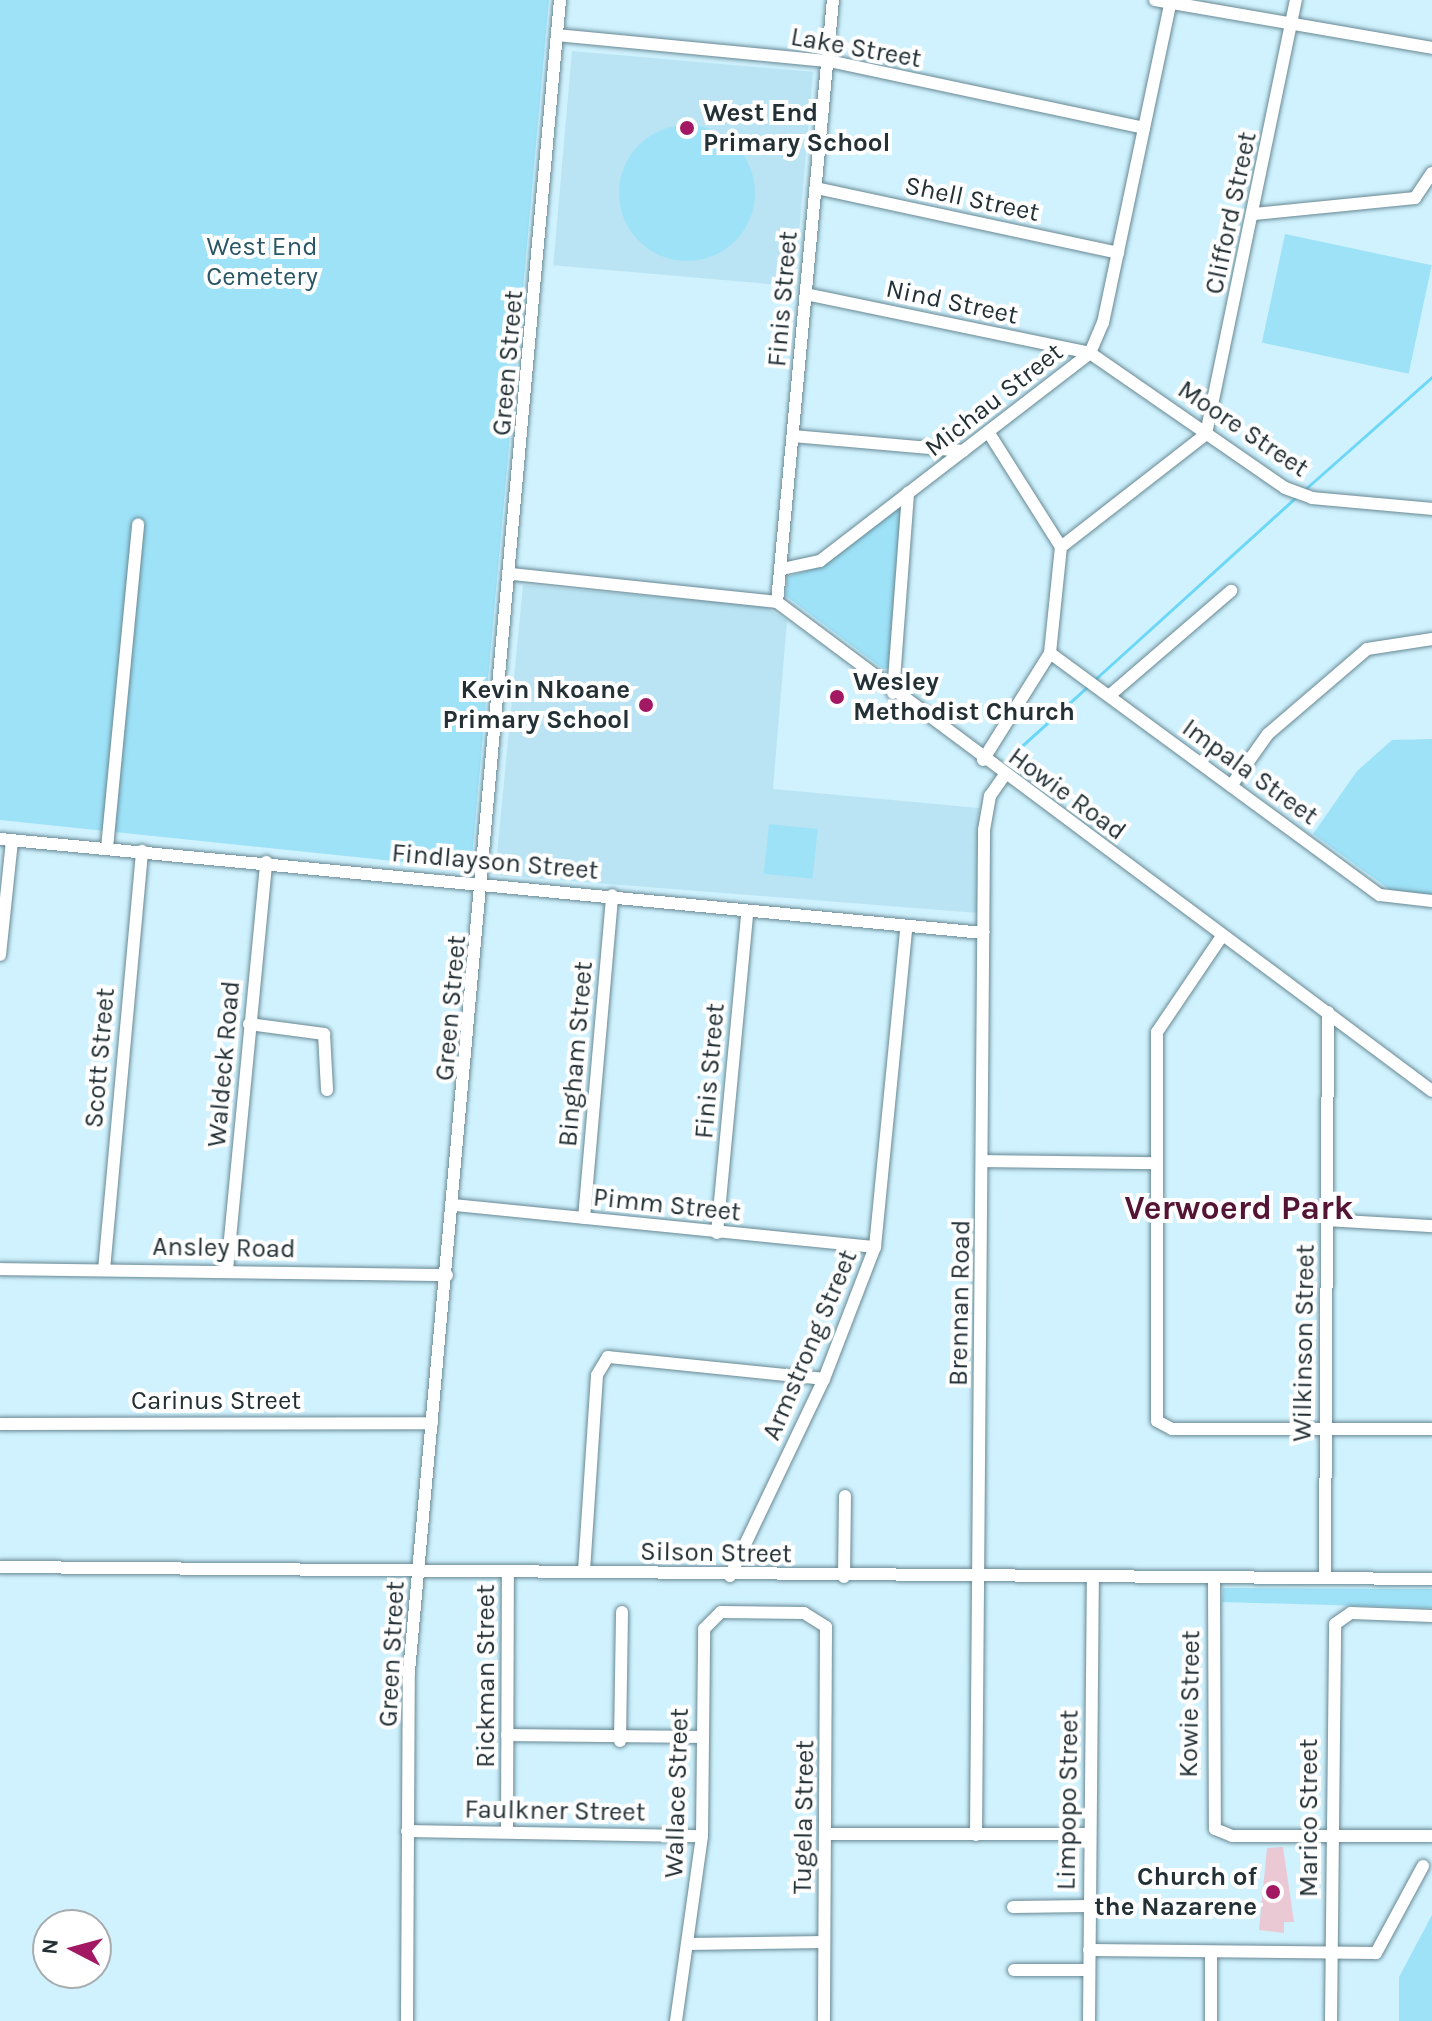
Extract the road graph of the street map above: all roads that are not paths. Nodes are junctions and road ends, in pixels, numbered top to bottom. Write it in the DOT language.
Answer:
graph roads {
  1 [pos="560,0"];
  2 [pos="833,0"];
  3 [pos="1155,0"];
  4 [pos="1296,0"];
  5 [pos="1171,1"];
  6 [pos="1292,26"];
  7 [pos="557,35"];
  8 [pos="1432,48"];
  9 [pos="829,61"];
  10 [pos="1144,128"];
  11 [pos="1432,173"];
  12 [pos="816,188"];
  13 [pos="1254,214"];
  14 [pos="1118,253"];
  15 [pos="806,294"];
  16 [pos="1090,353"];
  17 [pos="989,433"];
  18 [pos="1206,434"];
  19 [pos="793,436"];
  20 [pos="963,451"];
  21 [pos="908,493"];
  22 [pos="1432,509"];
  23 [pos="138,524"];
  24 [pos="1061,547"];
  25 [pos="782,569"];
  26 [pos="512,574"];
  27 [pos="1231,591"];
  28 [pos="777,602"];
  29 [pos="1432,639"];
  30 [pos="1050,653"];
  31 [pos="893,693"];
  32 [pos="1110,695"];
  33 [pos="983,760"];
  34 [pos="1004,776"];
  35 [pos="1231,786"];
  36 [pos="6,840"];
  37 [pos="107,848"];
  38 [pos="142,851"];
  39 [pos="266,862"];
  40 [pos="485,882"];
  41 [pos="612,895"];
  42 [pos="1432,901"];
  43 [pos="747,913"];
  44 [pos="906,928"];
  45 [pos="984,933"];
  46 [pos="1222,936"];
  47 [pos="0,955"];
  48 [pos="1328,1012"];
  49 [pos="249,1024"];
  50 [pos="327,1090"];
  51 [pos="1432,1091"];
  52 [pos="983,1161"];
  53 [pos="1154,1163"];
  54 [pos="454,1205"];
  55 [pos="584,1218"];
  56 [pos="1327,1220"];
  57 [pos="1432,1226"];
  58 [pos="717,1233"];
  59 [pos="875,1247"];
  60 [pos="0,1269"];
  61 [pos="104,1270"];
  62 [pos="227,1270"];
  63 [pos="447,1275"];
  64 [pos="824,1379"];
  65 [pos="432,1423"];
  66 [pos="0,1424"];
  67 [pos="1432,1429"];
  68 [pos="1324,1430"];
  69 [pos="845,1496"];
  70 [pos="0,1567"];
  71 [pos="419,1569"];
  72 [pos="508,1571"];
  73 [pos="584,1571"];
  74 [pos="730,1576"];
  75 [pos="844,1577"];
  76 [pos="979,1577"];
  77 [pos="1214,1578"];
  78 [pos="1325,1578"];
  79 [pos="1093,1579"];
  80 [pos="1432,1579"];
  81 [pos="622,1612"];
  82 [pos="710,1616"];
  83 [pos="1432,1616"];
  84 [pos="507,1735"];
  85 [pos="703,1737"];
  86 [pos="620,1741"];
  87 [pos="407,1831"];
  88 [pos="507,1831"];
  89 [pos="826,1834"];
  90 [pos="1089,1834"];
  91 [pos="976,1835"];
  92 [pos="702,1836"];
  93 [pos="1432,1836"];
  94 [pos="1331,1838"];
  95 [pos="1423,1866"];
  96 [pos="1089,1906"];
  97 [pos="1013,1907"];
  98 [pos="824,1942"];
  99 [pos="687,1944"];
  100 [pos="1089,1950"];
  101 [pos="1211,1954"];
  102 [pos="1331,1956"];
  103 [pos="1014,1970"];
  104 [pos="1089,1970"];
  105 [pos="407,2021"];
  106 [pos="676,2021"];
  107 [pos="824,2021"];
  108 [pos="1089,2021"];
  109 [pos="1211,2021"];
  110 [pos="1331,2021"];
  1 -- 7 [label="street, Green Street"];
  2 -- 9 [label="street, Finis Street"];
  3 -- 5 [label="street"];
  4 -- 6 [label="street, Clifford Street"];
  5 -- 6 [label="street"];
  5 -- 10 [label="street, Michau Street"];
  6 -- 8 [label="street"];
  6 -- 13 [label="street, Clifford Street"];
  7 -- 9 [label="street, Lake Street"];
  7 -- 26 [label="street, Green Street"];
  9 -- 10 [label="street, Lake Street"];
  9 -- 12 [label="street, Finis Street"];
  10 -- 14 [label="street, Michau Street"];
  11 -- 13 [label="street"];
  12 -- 14 [label="street, Shell Street"];
  12 -- 15 [label="street, Finis Street"];
  13 -- 18 [label="street, Clifford Street"];
  14 -- 16 [label="street, Michau Street"];
  15 -- 16 [label="street, Nind Street"];
  15 -- 19 [label="street, Finis Street"];
  16 -- 17 [label="street, Michau Street"];
  16 -- 18 [label="street, Moore Street"];
  17 -- 20 [label="street, Michau Street"];
  17 -- 24 [label="street"];
  18 -- 22 [label="street, Moore Street"];
  18 -- 24 [label="street"];
  19 -- 20 [label="street"];
  19 -- 25 [label="street, Finis Street"];
  20 -- 21 [label="street, Michau Street"];
  21 -- 25 [label="street, Michau Street"];
  21 -- 31 [label="street"];
  23 -- 37 [label="street"];
  24 -- 30 [label="street"];
  25 -- 28 [label="street, Finis Street"];
  26 -- 28 [label="street"];
  26 -- 40 [label="street, Green Street"];
  27 -- 32 [label="street"];
  28 -- 31 [label="street, Howie Road"];
  29 -- 35 [label="street"];
  30 -- 32 [label="street, Impala Street"];
  30 -- 33 [label="street"];
  31 -- 33 [label="street, Howie Road"];
  32 -- 35 [label="street, Impala Street"];
  33 -- 34 [label="street, Howie Road"];
  34 -- 45 [label="street, Brennan Road"];
  34 -- 46 [label="street, Howie Road"];
  35 -- 42 [label="street, Impala Street"];
  36 -- 37 [label="street, Findlayson Street"];
  36 -- 47 [label="street"];
  37 -- 38 [label="street, Findlayson Street"];
  38 -- 39 [label="street, Findlayson Street"];
  38 -- 61 [label="street, Scott Street"];
  39 -- 40 [label="street, Findlayson Street"];
  39 -- 49 [label="street, Waldeck Road"];
  40 -- 41 [label="street, Findlayson Street"];
  40 -- 54 [label="street, Green Street"];
  41 -- 43 [label="street, Findlayson Street"];
  41 -- 55 [label="street, Bingham Street"];
  43 -- 44 [label="street, Findlayson Street"];
  43 -- 58 [label="street, Finis Street"];
  44 -- 45 [label="street, Findlayson Street"];
  44 -- 59 [label="street, Armstrong Street"];
  45 -- 52 [label="street, Brennan Road"];
  46 -- 48 [label="street, Howie Road"];
  46 -- 53 [label="street"];
  48 -- 51 [label="street, Howie Road"];
  48 -- 56 [label="street, Wilkinson Street"];
  49 -- 50 [label="street"];
  49 -- 62 [label="street, Waldeck Road"];
  52 -- 53 [label="street"];
  52 -- 76 [label="street, Brennan Road"];
  53 -- 68 [label="street"];
  54 -- 55 [label="street, Pimm Street"];
  54 -- 63 [label="street, Green Street"];
  55 -- 58 [label="street, Pimm Street"];
  56 -- 57 [label="street"];
  56 -- 68 [label="street, Wilkinson Street"];
  58 -- 59 [label="street, Pimm Street"];
  59 -- 64 [label="street, Armstrong Street"];
  60 -- 61 [label="street, Ansley Road"];
  61 -- 62 [label="street, Ansley Road"];
  62 -- 63 [label="street, Ansley Road"];
  63 -- 65 [label="street, Green Street"];
  64 -- 73 [label="street"];
  64 -- 74 [label="street, Armstrong Street"];
  65 -- 66 [label="street, Carinus Street"];
  65 -- 71 [label="street, Green Street"];
  67 -- 68 [label="street"];
  68 -- 78 [label="street, Wilkinson Street"];
  69 -- 75 [label="street"];
  70 -- 71 [label="street, Silson Street"];
  71 -- 72 [label="street, Silson Street"];
  71 -- 87 [label="street, Green Street"];
  72 -- 73 [label="street, Silson Street"];
  72 -- 84 [label="street, Rickman Street"];
  73 -- 74 [label="street, Silson Street"];
  74 -- 75 [label="street, Silson Street"];
  75 -- 76 [label="street, Silson Street"];
  76 -- 79 [label="street, Silson Street"];
  76 -- 91 [label="street, Brennan Road"];
  77 -- 78 [label="street, Silson Street"];
  77 -- 79 [label="street, Silson Street"];
  77 -- 94 [label="street, Kowie Street"];
  78 -- 80 [label="street, Silson Street"];
  79 -- 90 [label="street, Limpopo Street"];
  81 -- 86 [label="street"];
  82 -- 85 [label="street, Wallace Street"];
  82 -- 89 [label="street, Tugela Street"];
  83 -- 94 [label="street, Marico Street"];
  84 -- 86 [label="street"];
  84 -- 88 [label="street, Rickman Street"];
  85 -- 86 [label="street"];
  85 -- 92 [label="street, Wallace Street"];
  87 -- 88 [label="street, Faulkner Street"];
  87 -- 105 [label="street, Green Street"];
  88 -- 92 [label="street, Faulkner Street"];
  89 -- 91 [label="street"];
  89 -- 98 [label="street, Tugela Street"];
  90 -- 91 [label="street"];
  90 -- 96 [label="street, Limpopo Street"];
  92 -- 99 [label="street, Wallace Street"];
  93 -- 94 [label="street"];
  94 -- 102 [label="street, Marico Street"];
  95 -- 102 [label="street"];
  96 -- 97 [label="street"];
  96 -- 100 [label="street, Limpopo Street"];
  98 -- 99 [label="street"];
  98 -- 107 [label="street, Tugela Street"];
  99 -- 106 [label="street, Wallace Street"];
  100 -- 101 [label="street"];
  100 -- 104 [label="street, Limpopo Street"];
  101 -- 102 [label="street"];
  101 -- 109 [label="street"];
  102 -- 110 [label="street, Marico Street"];
  103 -- 104 [label="street"];
  104 -- 108 [label="street, Limpopo Street"];
}
